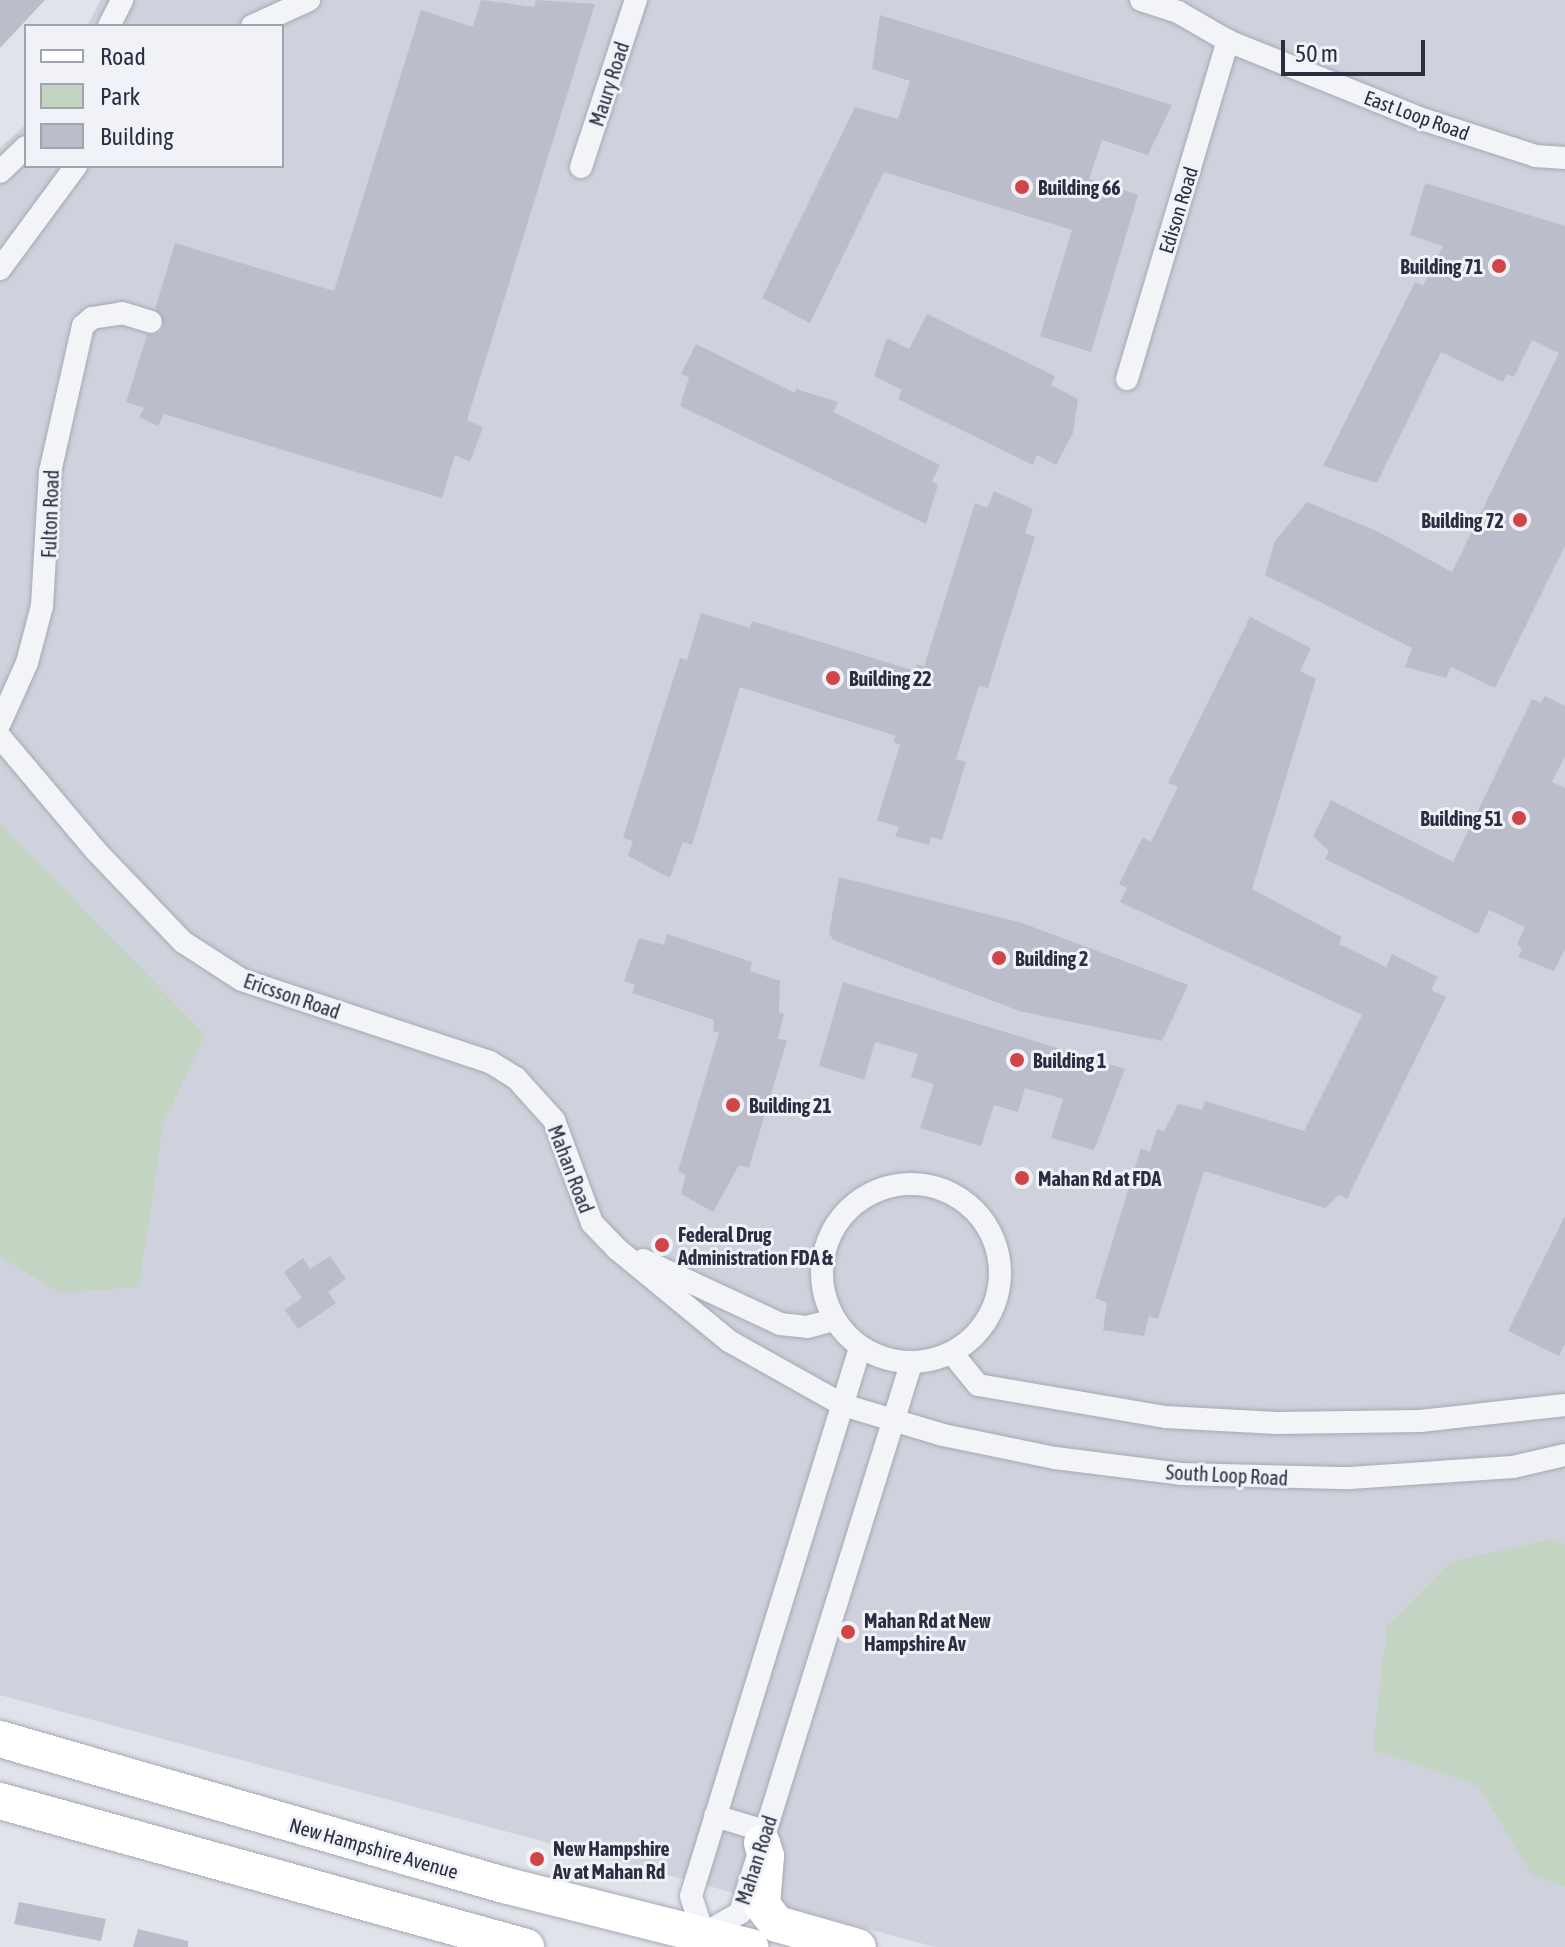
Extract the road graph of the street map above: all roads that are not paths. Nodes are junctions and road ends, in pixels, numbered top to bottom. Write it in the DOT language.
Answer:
graph roads {
  1 [pos="122,0"];
  2 [pos="309,0"];
  3 [pos="636,0"];
  4 [pos="1141,0"];
  5 [pos="110,24"];
  6 [pos="256,24"];
  7 [pos="1228,41"];
  8 [pos="24,149"];
  9 [pos="1565,158"];
  10 [pos="581,167"];
  11 [pos="75,168"];
  12 [pos="0,172"];
  13 [pos="0,269"];
  14 [pos="151,322"];
  15 [pos="1127,379"];
  16 [pos="0,723"];
  17 [pos="0,737"];
  18 [pos="527,1087"];
  19 [pos="617,1249"];
  20 [pos="834,1320"];
  21 [pos="860,1348"];
  22 [pos="952,1353"];
  23 [pos="911,1364"];
  24 [pos="843,1405"];
  25 [pos="1565,1405"];
  26 [pos="893,1423"];
  27 [pos="1565,1455"];
  28 [pos="0,1739"];
  29 [pos="0,1801"];
  30 [pos="715,1816"];
  31 [pos="764,1837"];
  32 [pos="703,1934"];
  33 [pos="526,1947"];
  34 [pos="750,1947"];
  35 [pos="858,1947"];
  1 -- 5 [label="street"];
  2 -- 6 [label="street"];
  3 -- 10 [label="street, Maury Road"];
  4 -- 7 [label="street, East Loop Road"];
  7 -- 9 [label="street, East Loop Road"];
  7 -- 15 [label="street, Edison Road"];
  8 -- 12 [label="street"];
  11 -- 13 [label="street"];
  14 -- 16 [label="street, Fulton Road"];
  17 -- 18 [label="street, Ericsson Road"];
  18 -- 19 [label="street, Mahan Road"];
  19 -- 20 [label="street, Mahan Road"];
  19 -- 24 [label="street, Mahan Road"];
  20 -- 21 [label="street"];
  20 -- 22 [label="street"];
  21 -- 23 [label="street"];
  21 -- 24 [label="street"];
  22 -- 23 [label="street"];
  22 -- 25 [label="street"];
  23 -- 26 [label="street, Mahan Road"];
  24 -- 26 [label="street, Mahan Road"];
  24 -- 30 [label="street"];
  26 -- 27 [label="street, South Loop Road"];
  26 -- 31 [label="street, Mahan Road"];
  28 -- 32 [label="main road, New Hampshire Avenue"];
  29 -- 33 [label="main road"];
  30 -- 31 [label="street"];
  30 -- 32 [label="street"];
  31 -- 32 [label="street, Mahan Road"];
  31 -- 35 [label="main road"];
  32 -- 34 [label="main road, New Hampshire Avenue"];
}
